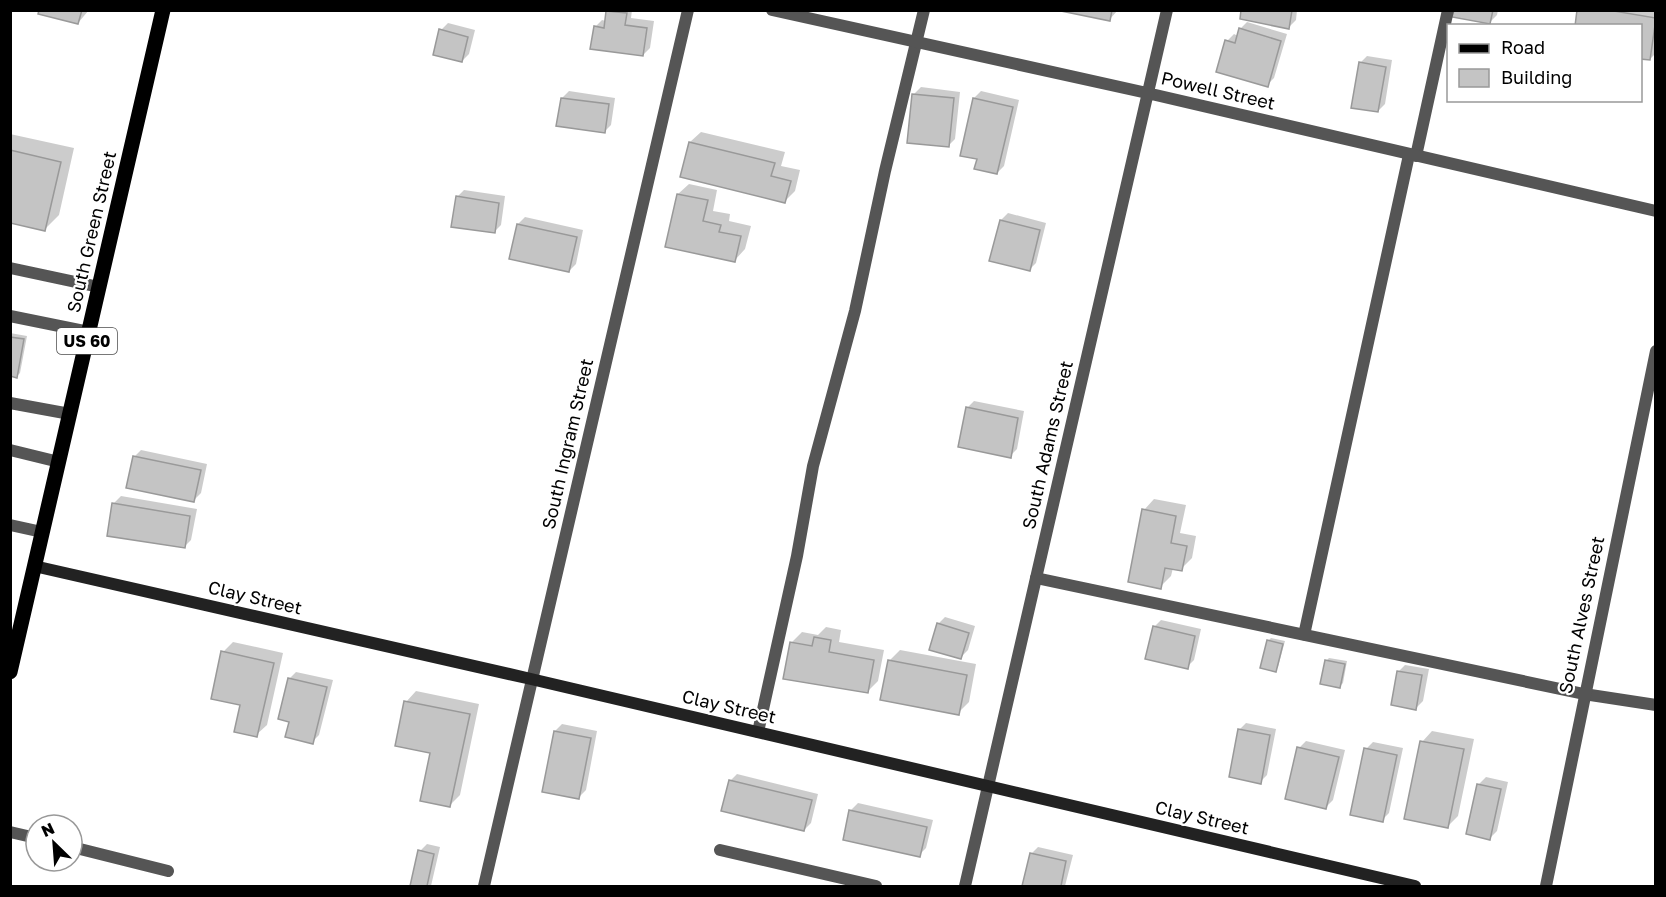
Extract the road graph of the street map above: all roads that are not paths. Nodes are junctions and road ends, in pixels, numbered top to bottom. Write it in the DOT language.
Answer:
graph roads {
  1 [pos="163,10"];
  2 [pos="688,10"];
  3 [pos="772,10"];
  4 [pos="924,10"];
  5 [pos="1167,10"];
  6 [pos="1448,10"];
  7 [pos="917,42"];
  8 [pos="1147,93"];
  9 [pos="1412,155"];
  10 [pos="1656,211"];
  11 [pos="10,268"];
  12 [pos="99,287"];
  13 [pos="10,316"];
  14 [pos="89,332"];
  15 [pos="1656,351"];
  16 [pos="10,403"];
  17 [pos="70,414"];
  18 [pos="10,450"];
  19 [pos="59,462"];
  20 [pos="10,525"];
  21 [pos="42,532"];
  22 [pos="34,566"];
  23 [pos="1036,578"];
  24 [pos="1304,635"];
  25 [pos="14,643"];
  26 [pos="10,672"];
  27 [pos="531,679"];
  28 [pos="1584,694"];
  29 [pos="1656,705"];
  30 [pos="758,732"];
  31 [pos="988,787"];
  32 [pos="84,850"];
  33 [pos="720,850"];
  34 [pos="168,871"];
  35 [pos="484,886"];
  36 [pos="876,886"];
  37 [pos="965,886"];
  38 [pos="1415,886"];
  39 [pos="1546,886"];
  1 -- 12 [label="main road, South Green Street / US 60"];
  2 -- 27 [label="street, South Ingram Street"];
  3 -- 7 [label="street, Powell Street"];
  4 -- 7 [label="street"];
  5 -- 8 [label="street, South Adams Street"];
  6 -- 9 [label="street"];
  7 -- 8 [label="street, Powell Street"];
  7 -- 30 [label="street"];
  8 -- 9 [label="street, Powell Street"];
  8 -- 23 [label="street, South Adams Street"];
  9 -- 10 [label="street, Powell Street"];
  9 -- 24 [label="street"];
  11 -- 12 [label="street"];
  12 -- 14 [label="main road, South Green Street / US 60"];
  13 -- 14 [label="street"];
  14 -- 17 [label="main road, South Green Street / US 60"];
  15 -- 28 [label="street, South Alves Street"];
  16 -- 17 [label="street"];
  17 -- 19 [label="main road, South Green Street / US 60"];
  18 -- 19 [label="street"];
  19 -- 21 [label="main road, South Green Street / US 60"];
  20 -- 21 [label="street"];
  21 -- 22 [label="main road, South Green Street / US 60"];
  22 -- 25 [label="main road, South Green Street / US 60"];
  22 -- 27 [label="street, Clay Street"];
  23 -- 24 [label="street"];
  23 -- 31 [label="street, South Adams Street"];
  24 -- 28 [label="street"];
  25 -- 26 [label="main road, South Green Street / US 60"];
  27 -- 30 [label="street, Clay Street"];
  27 -- 35 [label="street, South Ingram Street"];
  28 -- 29 [label="street"];
  28 -- 39 [label="street, South Alves Street"];
  30 -- 31 [label="street, Clay Street"];
  31 -- 37 [label="street, South Adams Street"];
  31 -- 38 [label="street, Clay Street"];
  32 -- 34 [label="street"];
  33 -- 36 [label="street"];
}
